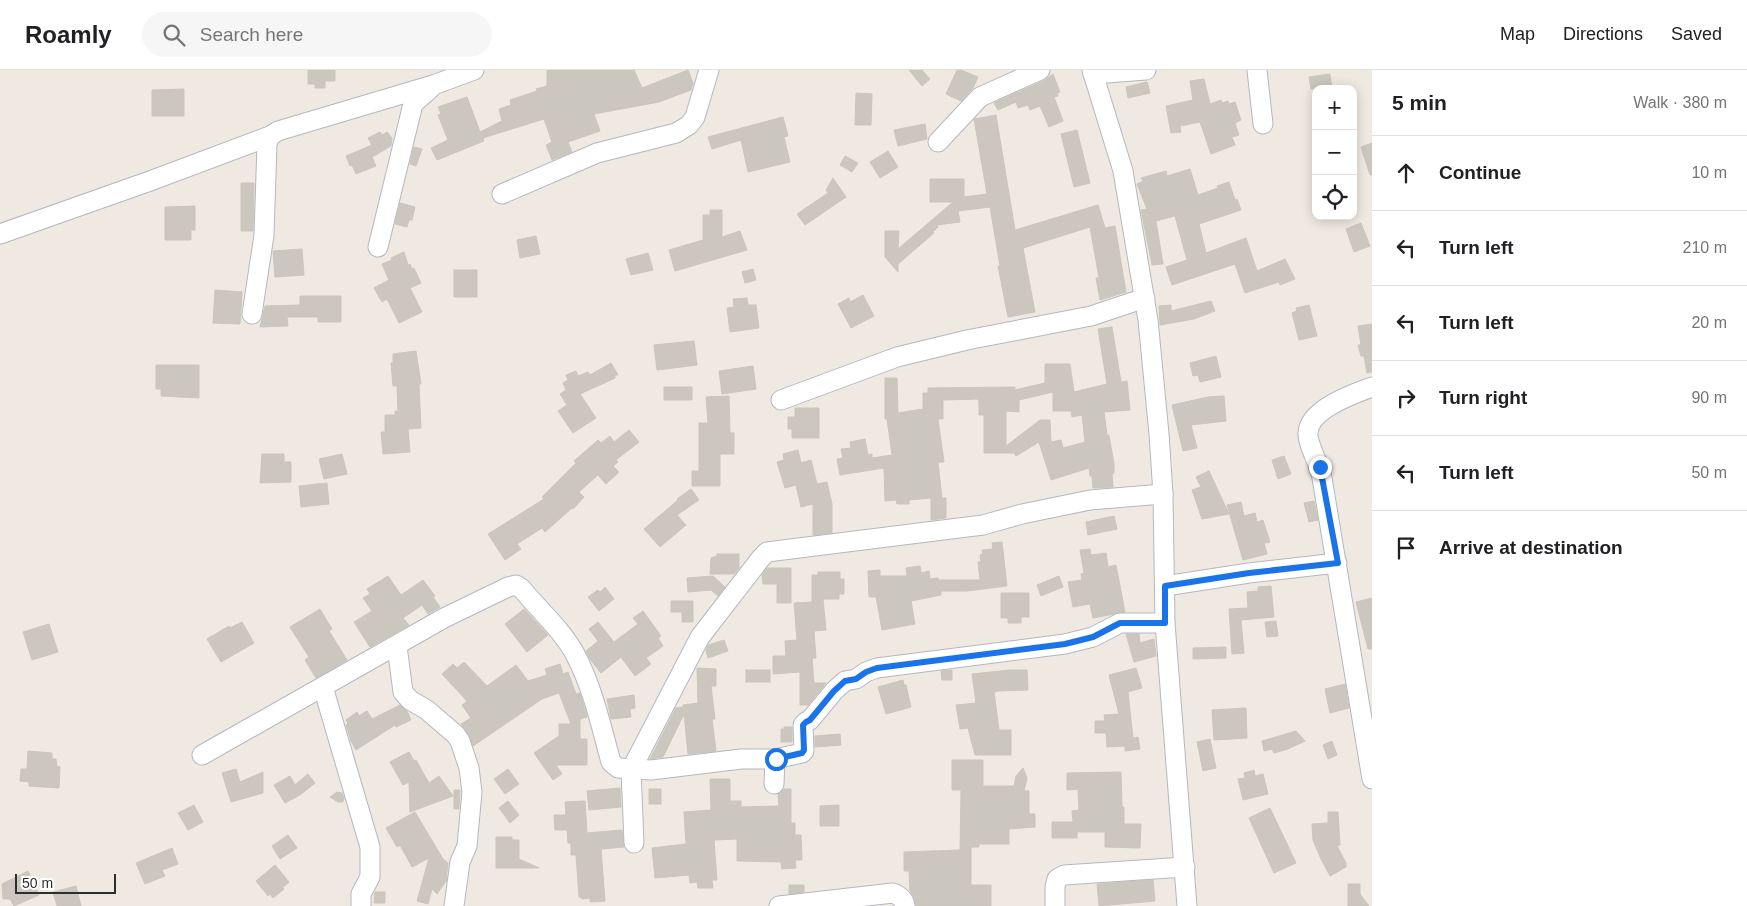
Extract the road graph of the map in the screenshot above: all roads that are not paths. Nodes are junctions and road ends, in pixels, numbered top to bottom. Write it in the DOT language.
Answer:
graph roads {
  1 [pos="474,70"];
  2 [pos="709,70"];
  3 [pos="1040,70"];
  4 [pos="1146,70"];
  5 [pos="1257,70"];
  6 [pos="1092,72"];
  7 [pos="436,84"];
  8 [pos="1263,124"];
  9 [pos="270,136"];
  10 [pos="938,142"];
  11 [pos="502,194"];
  12 [pos="0,234"];
  13 [pos="378,247"];
  14 [pos="1145,298"];
  15 [pos="252,314"];
  16 [pos="1372,387"];
  17 [pos="782,400"];
  18 [pos="1163,494"];
  19 [pos="1338,563"];
  20 [pos="1165,586"];
  21 [pos="1165,623"];
  22 [pos="397,646"];
  23 [pos="323,687"];
  24 [pos="202,756"];
  25 [pos="776,759"];
  26 [pos="631,770"];
  27 [pos="1372,779"];
  28 [pos="774,784"];
  29 [pos="634,843"];
  30 [pos="1184,867"];
  31 [pos="361,906"];
  32 [pos="454,906"];
  33 [pos="779,906"];
  34 [pos="905,906"];
  35 [pos="1056,906"];
  36 [pos="1187,906"];
  1 -- 7 [label="street"];
  2 -- 11 [label="street"];
  3 -- 10 [label="street"];
  4 -- 6 [label="street"];
  5 -- 8 [label="street"];
  6 -- 14 [label="street"];
  7 -- 9 [label="street"];
  7 -- 13 [label="street"];
  9 -- 12 [label="street"];
  9 -- 15 [label="street"];
  14 -- 17 [label="street"];
  14 -- 18 [label="street"];
  16 -- 19 [label="street"];
  18 -- 20 [label="street"];
  18 -- 26 [label="street"];
  19 -- 20 [label="street"];
  19 -- 27 [label="street"];
  20 -- 21 [label="street"];
  21 -- 25 [label="street"];
  21 -- 30 [label="street"];
  22 -- 23 [label="street"];
  22 -- 26 [label="street"];
  22 -- 32 [label="street"];
  23 -- 24 [label="street"];
  23 -- 31 [label="street"];
  25 -- 26 [label="street"];
  25 -- 28 [label="street"];
  26 -- 29 [label="street"];
  30 -- 35 [label="street"];
  30 -- 36 [label="street"];
  33 -- 34 [label="street"];
}
